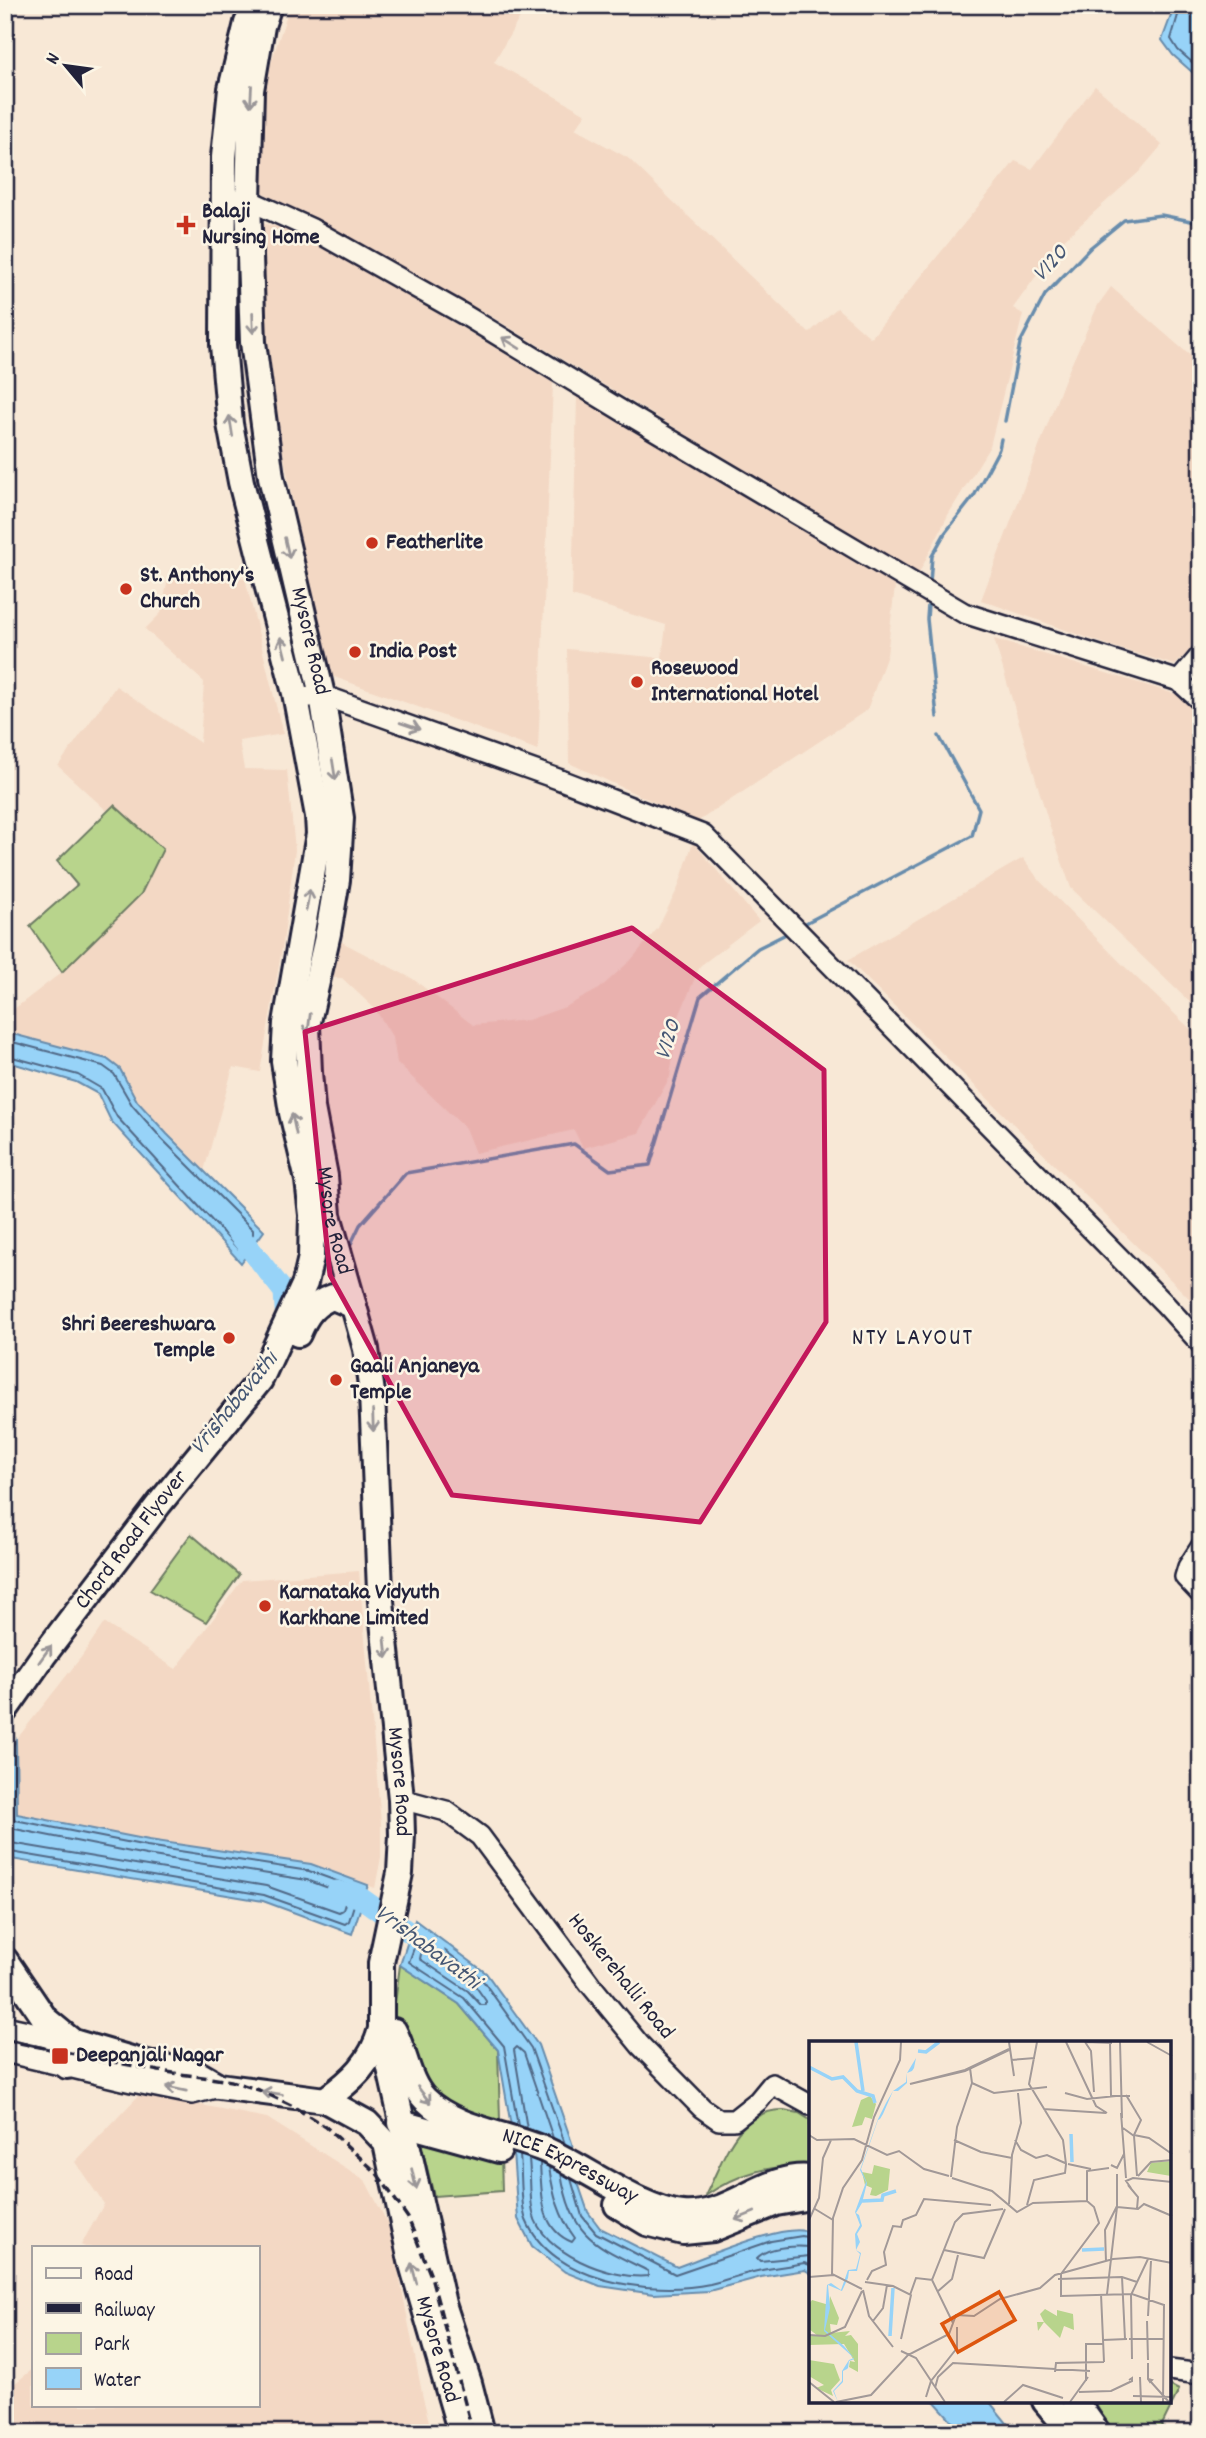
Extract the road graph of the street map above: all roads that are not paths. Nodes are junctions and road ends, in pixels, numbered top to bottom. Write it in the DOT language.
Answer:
graph roads {
  1 [pos="252,5"];
  2 [pos="268,5"];
  3 [pos="236,199"];
  4 [pos="1201,655"];
  5 [pos="1179,681"];
  6 [pos="322,695"];
  7 [pos="296,699"];
  8 [pos="1201,701"];
  9 [pos="312,1215"];
  10 [pos="343,1301"];
  11 [pos="1201,1344"];
  12 [pos="227,1422"];
  13 [pos="1201,1547"];
  14 [pos="1201,1594"];
  15 [pos="5,1710"];
  16 [pos="401,1799"];
  17 [pos="5,1960"];
  18 [pos="381,2021"];
  19 [pos="5,2027"];
  20 [pos="7,2051"];
  21 [pos="70,2054"];
  22 [pos="324,2100"];
  23 [pos="809,2104"];
  24 [pos="401,2123"];
  25 [pos="513,2147"];
  26 [pos="586,2178"];
  27 [pos="809,2178"];
  28 [pos="809,2197"];
  29 [pos="1171,2370"];
  30 [pos="1201,2374"];
  31 [pos="1047,2403"];
  32 [pos="1076,2403"];
  33 [pos="461,2433"];
  34 [pos="482,2433"];
  35 [pos="1072,2433"];
  36 [pos="1098,2433"];
  1 -- 3 [label="highway, Mysore Road"];
  2 -- 3 [label="highway, Mysore Road, one-way"];
  5 -- 3 [label="street, one-way"];
  3 -- 6 [label="highway, Mysore Road, one-way"];
  7 -- 3 [label="highway, Mysore Road, one-way"];
  4 -- 5 [label="street"];
  5 -- 8 [label="street"];
  6 -- 7 [label="street"];
  6 -- 10 [label="highway, Mysore Road, one-way"];
  6 -- 11 [label="street, one-way"];
  9 -- 7 [label="highway, Mysore Road, one-way"];
  9 -- 12 [label="highway, Chord Road Flyover"];
  10 -- 12 [label="highway"];
  10 -- 16 [label="highway, Mysore Road, one-way"];
  15 -- 12 [label="highway, Chord Road Flyover, one-way"];
  13 -- 14 [label="street"];
  16 -- 18 [label="highway, Mysore Road"];
  16 -- 23 [label="street, Hoskerehalli Road"];
  17 -- 21 [label="highway"];
  18 -- 22 [label="highway"];
  18 -- 24 [label="highway, Mysore Road"];
  18 -- 25 [label="highway, NICE Expressway, one-way"];
  19 -- 21 [label="main road"];
  20 -- 21 [label="main road"];
  22 -- 21 [label="highway, one-way"];
  33 -- 22 [label="highway, Mysore Road, one-way"];
  24 -- 25 [label="highway, NICE Expressway"];
  24 -- 34 [label="highway, Mysore Road, one-way"];
  25 -- 26 [label="highway, NICE Expressway"];
  26 -- 27 [label="highway, NICE Expressway"];
  28 -- 26 [label="highway, NICE Expressway, one-way"];
  29 -- 30 [label="street"];
  31 -- 35 [label="highway"];
  32 -- 36 [label="highway"];
}
